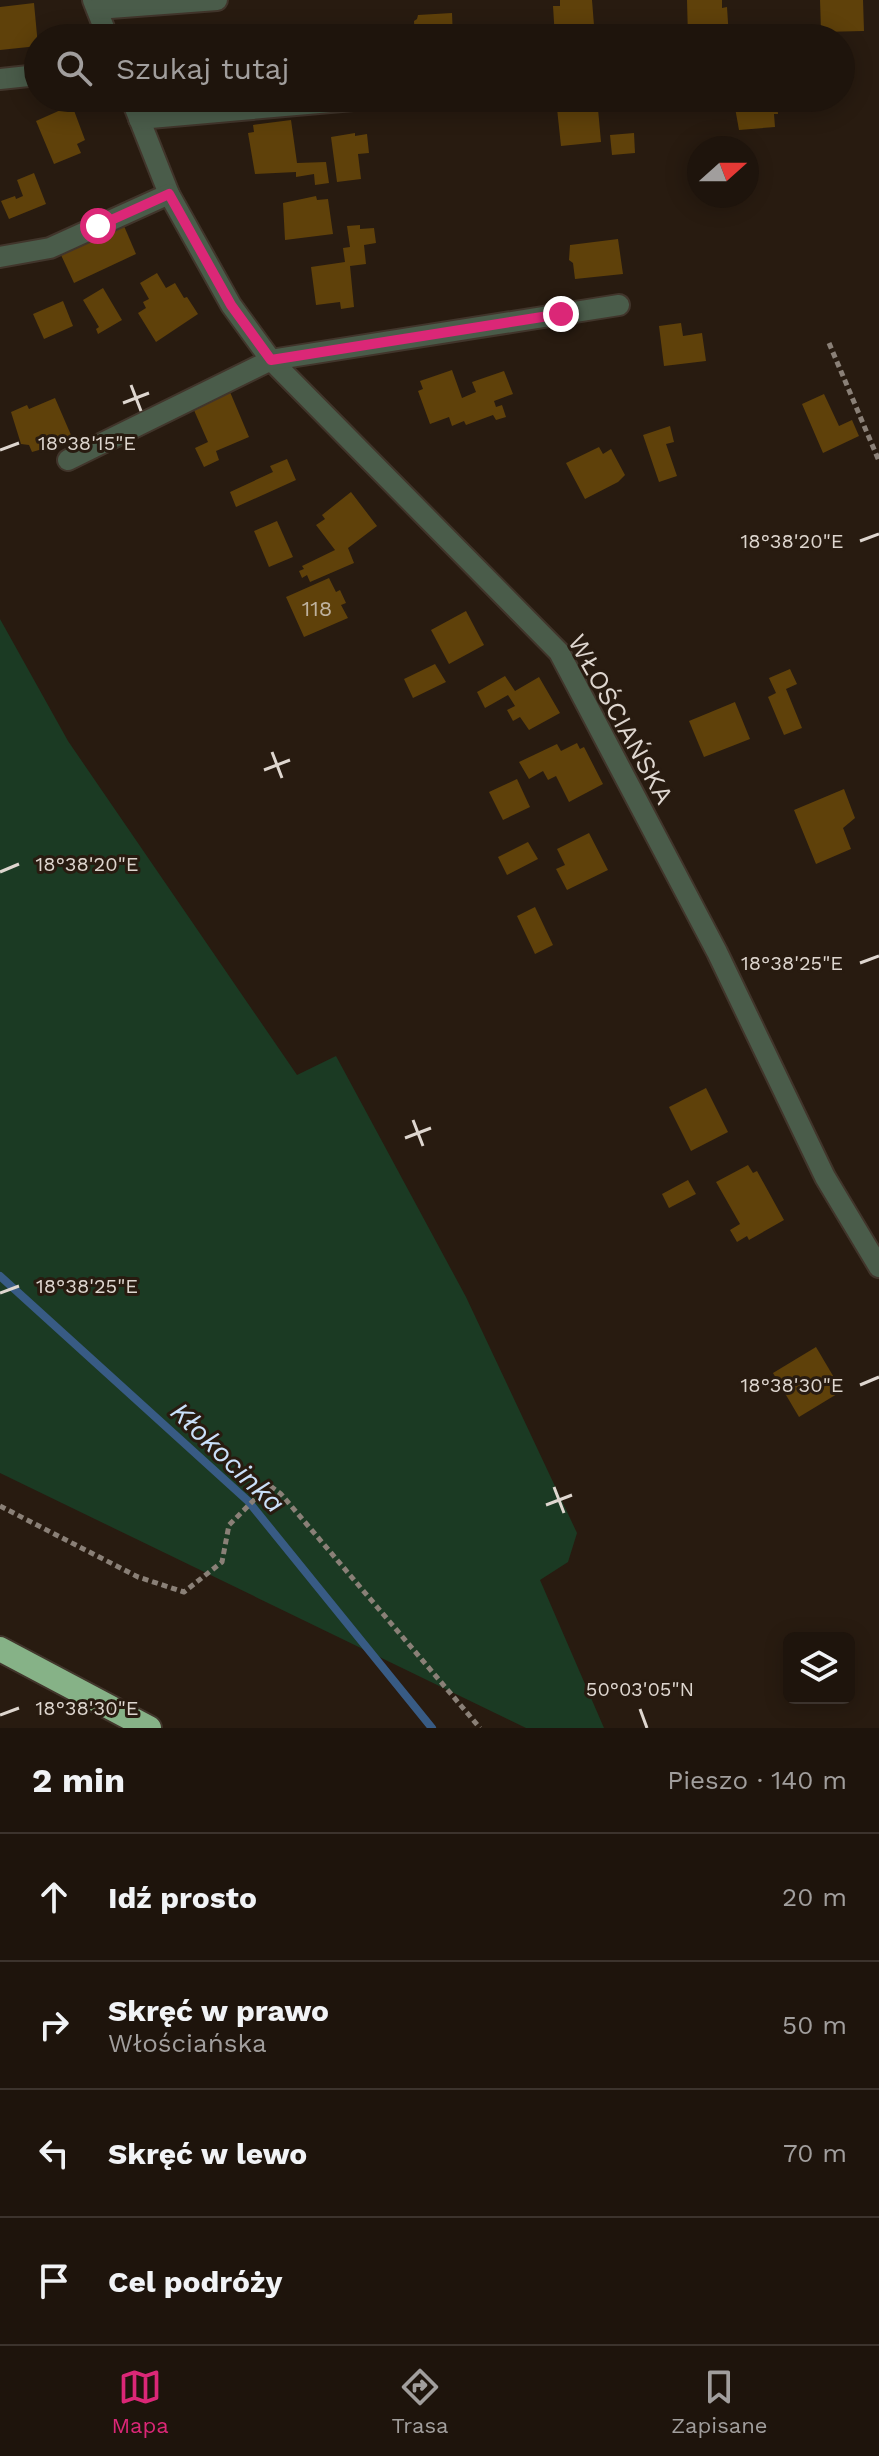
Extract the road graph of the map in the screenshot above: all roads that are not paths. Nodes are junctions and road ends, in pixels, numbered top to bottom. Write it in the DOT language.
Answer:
graph roads {
  1 [pos="217,0"];
  2 [pos="95,5"];
  3 [pos="102,24"];
  4 [pos="24,76"];
  5 [pos="0,79"];
  6 [pos="136,112"];
  7 [pos="218,112"];
  8 [pos="139,119"];
  9 [pos="169,194"];
  10 [pos="0,257"];
  11 [pos="619,305"];
  12 [pos="271,360"];
  13 [pos="68,460"];
  14 [pos="879,1267"];
  15 [pos="0,1649"];
  16 [pos="149,1728"];
  1 -- 2 [label="street"];
  2 -- 3 [label="street"];
  4 -- 5 [label="street"];
  6 -- 8 [label="street, WŁOŚCIAŃSKA"];
  7 -- 8 [label="street"];
  8 -- 9 [label="street, WŁOŚCIAŃSKA"];
  9 -- 10 [label="street"];
  9 -- 12 [label="street, WŁOŚCIAŃSKA"];
  11 -- 12 [label="street"];
  12 -- 13 [label="street"];
  12 -- 14 [label="street, WŁOŚCIAŃSKA"];
  15 -- 16 [label="highway"];
}
